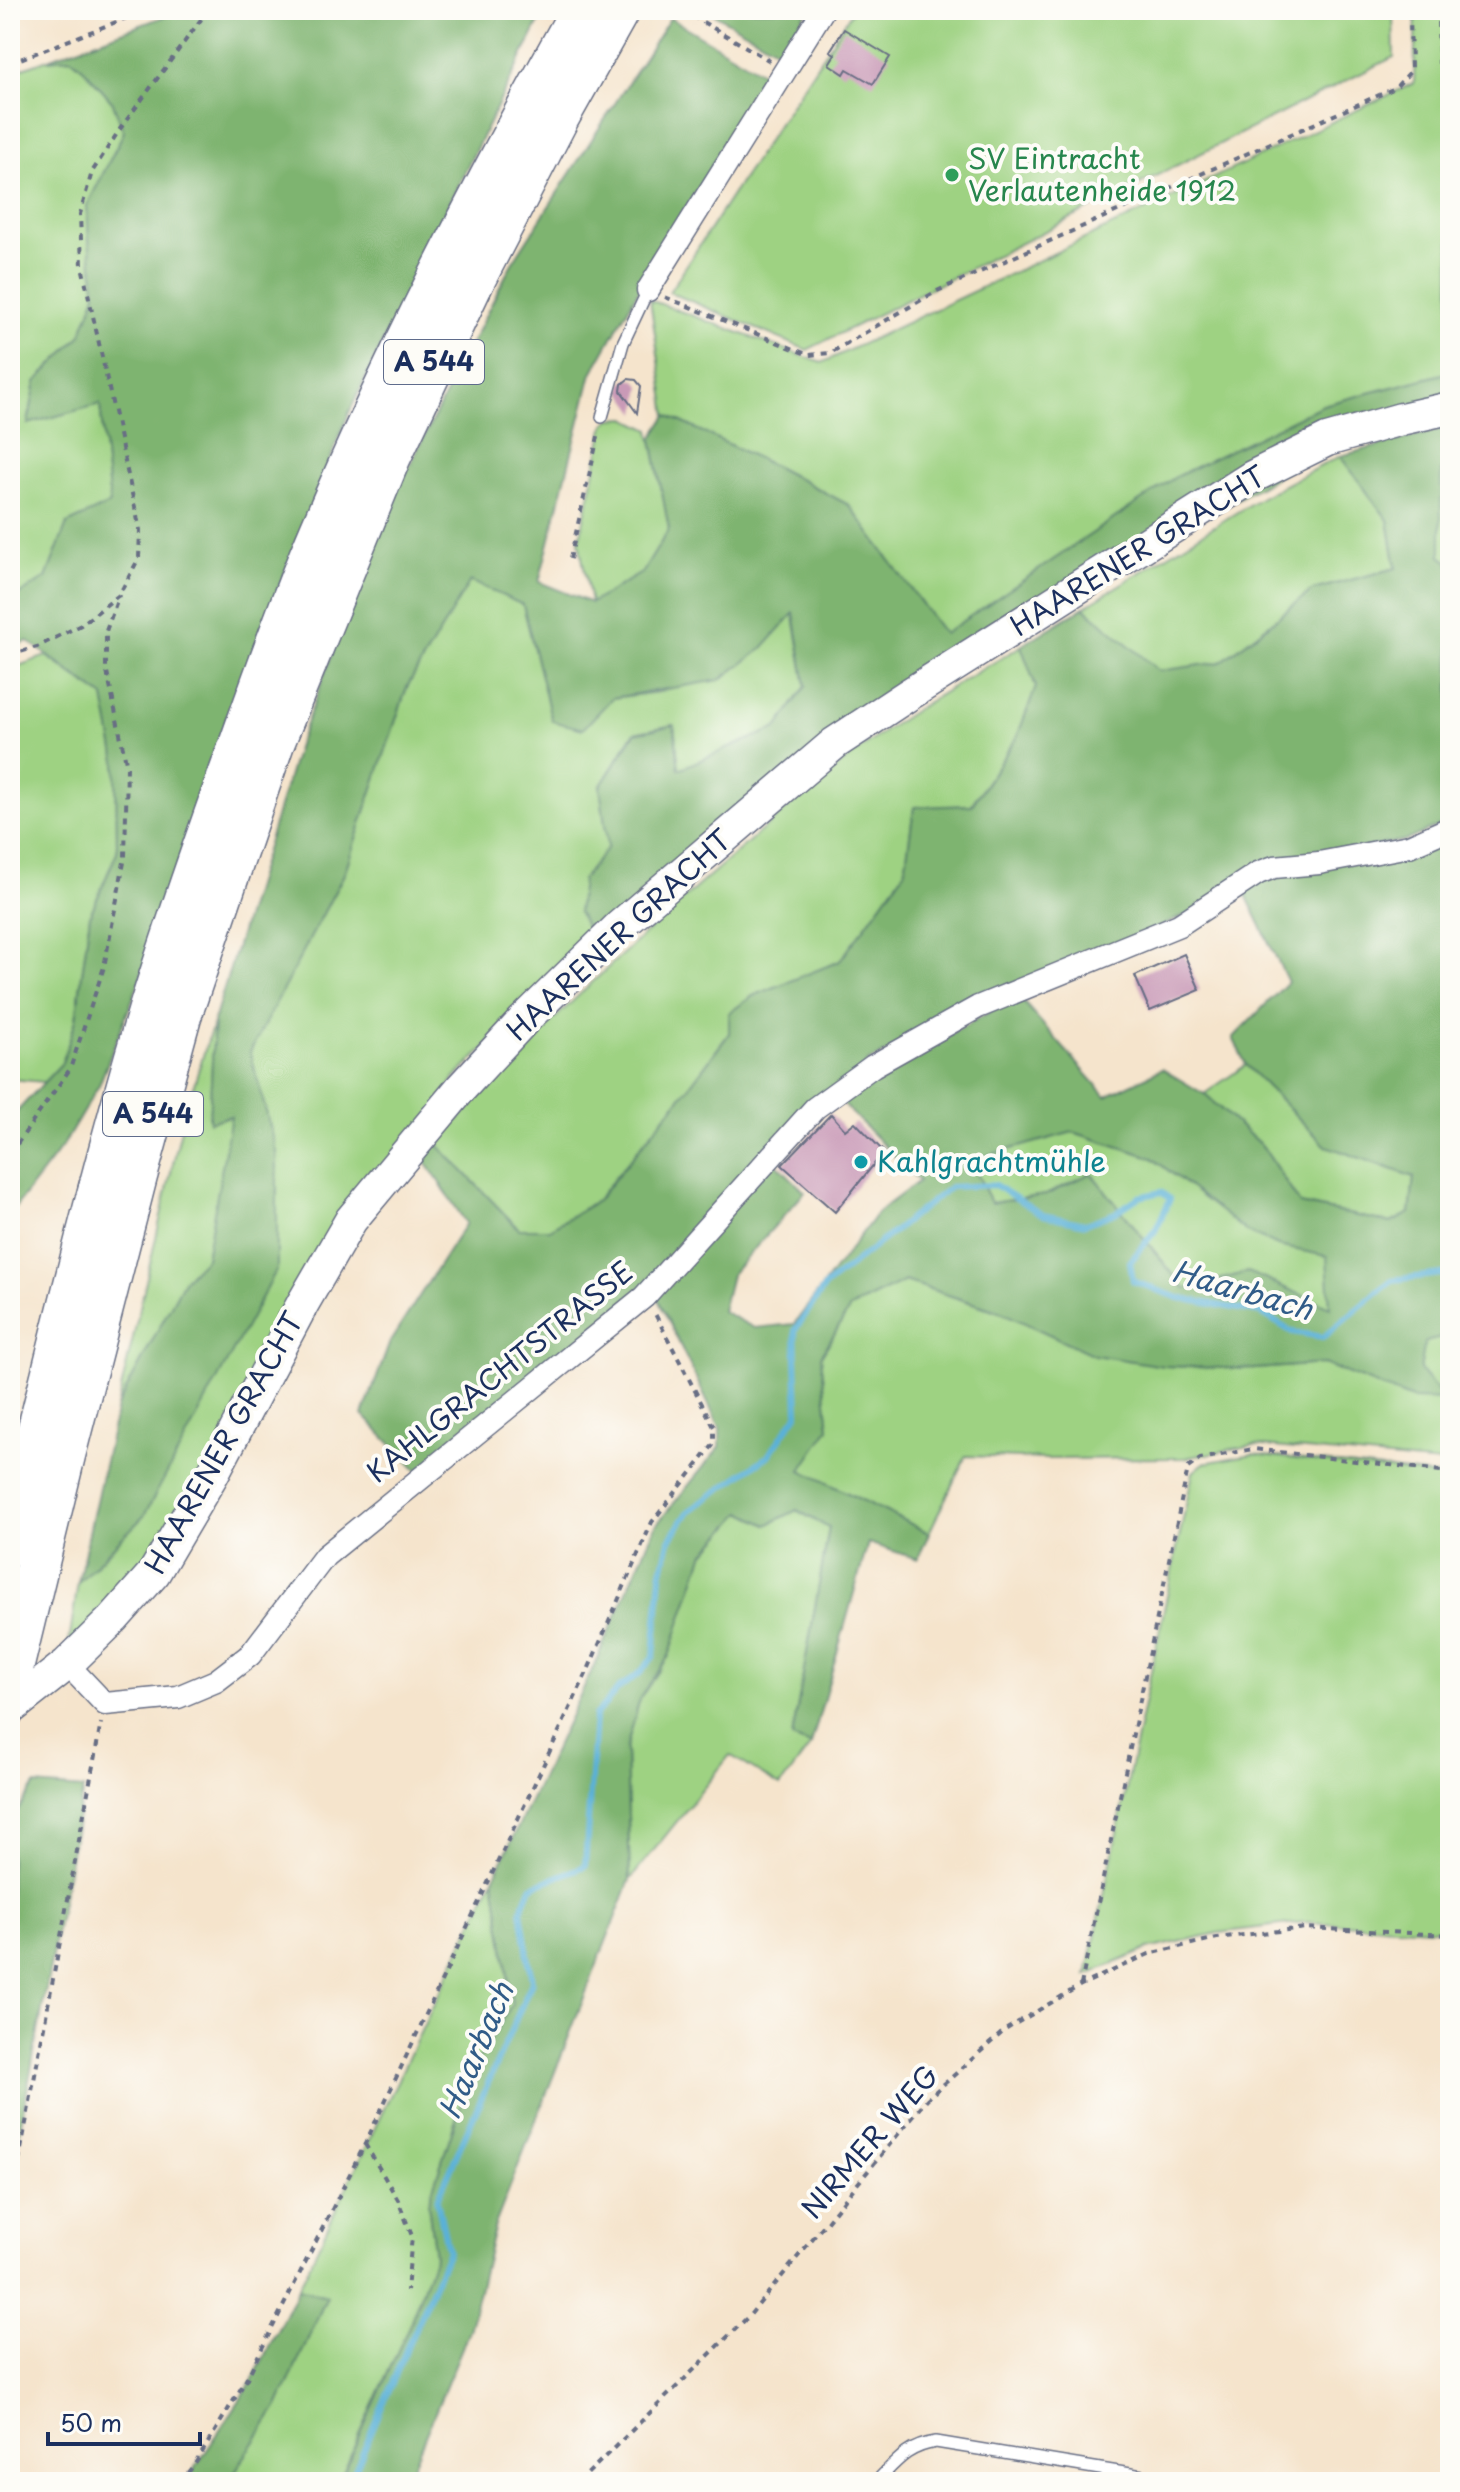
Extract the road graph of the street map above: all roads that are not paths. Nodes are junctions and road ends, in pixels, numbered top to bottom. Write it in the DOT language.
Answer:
graph roads {
  1 [pos="555,10"];
  2 [pos="582,10"];
  3 [pos="618,10"];
  4 [pos="646,10"];
  5 [pos="823,10"];
  6 [pos="558,117"];
  7 [pos="494,168"];
  8 [pos="648,290"];
  9 [pos="1450,408"];
  10 [pos="602,417"];
  11 [pos="1450,828"];
  12 [pos="10,1545"];
  13 [pos="67,1664"];
  14 [pos="10,1677"];
  15 [pos="10,1709"];
  16 [pos="876,2482"];
  17 [pos="1179,2482"];
  1 -- 7 [label="highway"];
  2 -- 7 [label="highway, A 544"];
  3 -- 6 [label="highway, A 544"];
  4 -- 6 [label="highway"];
  5 -- 8 [label="street"];
  6 -- 14 [label="highway, A 544"];
  7 -- 12 [label="highway, A 544"];
  8 -- 10 [label="lane"];
  9 -- 13 [label="main road, HAARENER GRACHT"];
  11 -- 13 [label="street, KAHLGRACHTSTRASSE"];
  13 -- 15 [label="main road, HAARENER GRACHT"];
  16 -- 17 [label="lane"];
}
